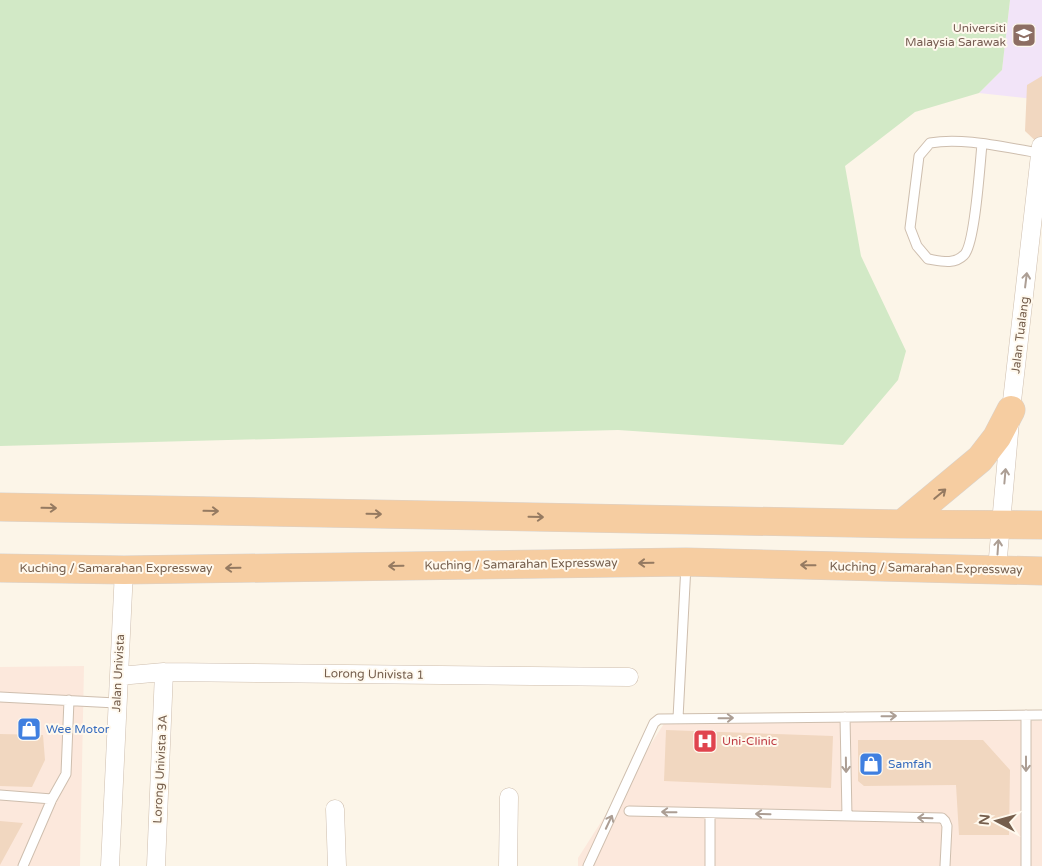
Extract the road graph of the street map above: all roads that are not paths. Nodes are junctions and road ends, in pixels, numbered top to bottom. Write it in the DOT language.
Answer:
graph roads {
  1 [pos="982,144"];
  2 [pos="1041,150"];
  3 [pos="1011,410"];
  4 [pos="0,507"];
  5 [pos="902,524"];
  6 [pos="1000,524"];
  7 [pos="1042,525"];
  8 [pos="686,562"];
  9 [pos="0,568"];
  10 [pos="997,569"];
  11 [pos="124,570"];
  12 [pos="1042,571"];
  13 [pos="164,672"];
  14 [pos="119,676"];
  15 [pos="629,677"];
  16 [pos="0,697"];
  17 [pos="69,700"];
  18 [pos="116,703"];
  19 [pos="1026,715"];
  20 [pos="1042,715"];
  21 [pos="845,717"];
  22 [pos="678,718"];
  23 [pos="0,795"];
  24 [pos="509,797"];
  25 [pos="52,799"];
  26 [pos="335,809"];
  27 [pos="629,810"];
  28 [pos="710,813"];
  29 [pos="847,816"];
  30 [pos="23,866"];
  31 [pos="110,866"];
  32 [pos="156,866"];
  33 [pos="337,866"];
  34 [pos="508,866"];
  35 [pos="588,866"];
  36 [pos="710,866"];
  37 [pos="945,866"];
  38 [pos="1026,866"];
  1 -- 1 [label="lane"];
  1 -- 2 [label="lane"];
  3 -- 2 [label="street, Jalan Tualang, one-way"];
  5 -- 3 [label="highway, one-way"];
  6 -- 3 [label="street, Jalan Tualang, one-way"];
  4 -- 5 [label="highway, one-way"];
  5 -- 6 [label="highway"];
  6 -- 7 [label="highway"];
  10 -- 6 [label="street, Jalan Tualang, one-way"];
  10 -- 8 [label="highway, Kuching / Samarahan Expressway, one-way"];
  8 -- 11 [label="highway, Kuching / Samarahan Expressway, one-way"];
  8 -- 22 [label="lane"];
  9 -- 11 [label="highway, Kuching / Samarahan Expressway"];
  10 -- 12 [label="highway, Kuching / Samarahan Expressway"];
  11 -- 14 [label="street, Jalan Univista"];
  13 -- 14 [label="street, Lorong Univista 1"];
  13 -- 15 [label="street, Lorong Univista 1"];
  13 -- 32 [label="street, Lorong Univista 3A"];
  14 -- 18 [label="street, Jalan Univista"];
  16 -- 17 [label="lane"];
  17 -- 18 [label="lane"];
  17 -- 25 [label="lane"];
  18 -- 31 [label="street, Jalan Univista"];
  19 -- 20 [label="lane"];
  21 -- 19 [label="lane, one-way"];
  19 -- 38 [label="lane, one-way"];
  22 -- 21 [label="lane, one-way"];
  21 -- 29 [label="lane, one-way"];
  35 -- 22 [label="lane, one-way"];
  23 -- 25 [label="lane"];
  24 -- 34 [label="street"];
  25 -- 30 [label="lane"];
  26 -- 33 [label="street"];
  28 -- 27 [label="lane, one-way"];
  29 -- 28 [label="lane, one-way"];
  28 -- 36 [label="lane"];
  37 -- 29 [label="lane, one-way"];
}
